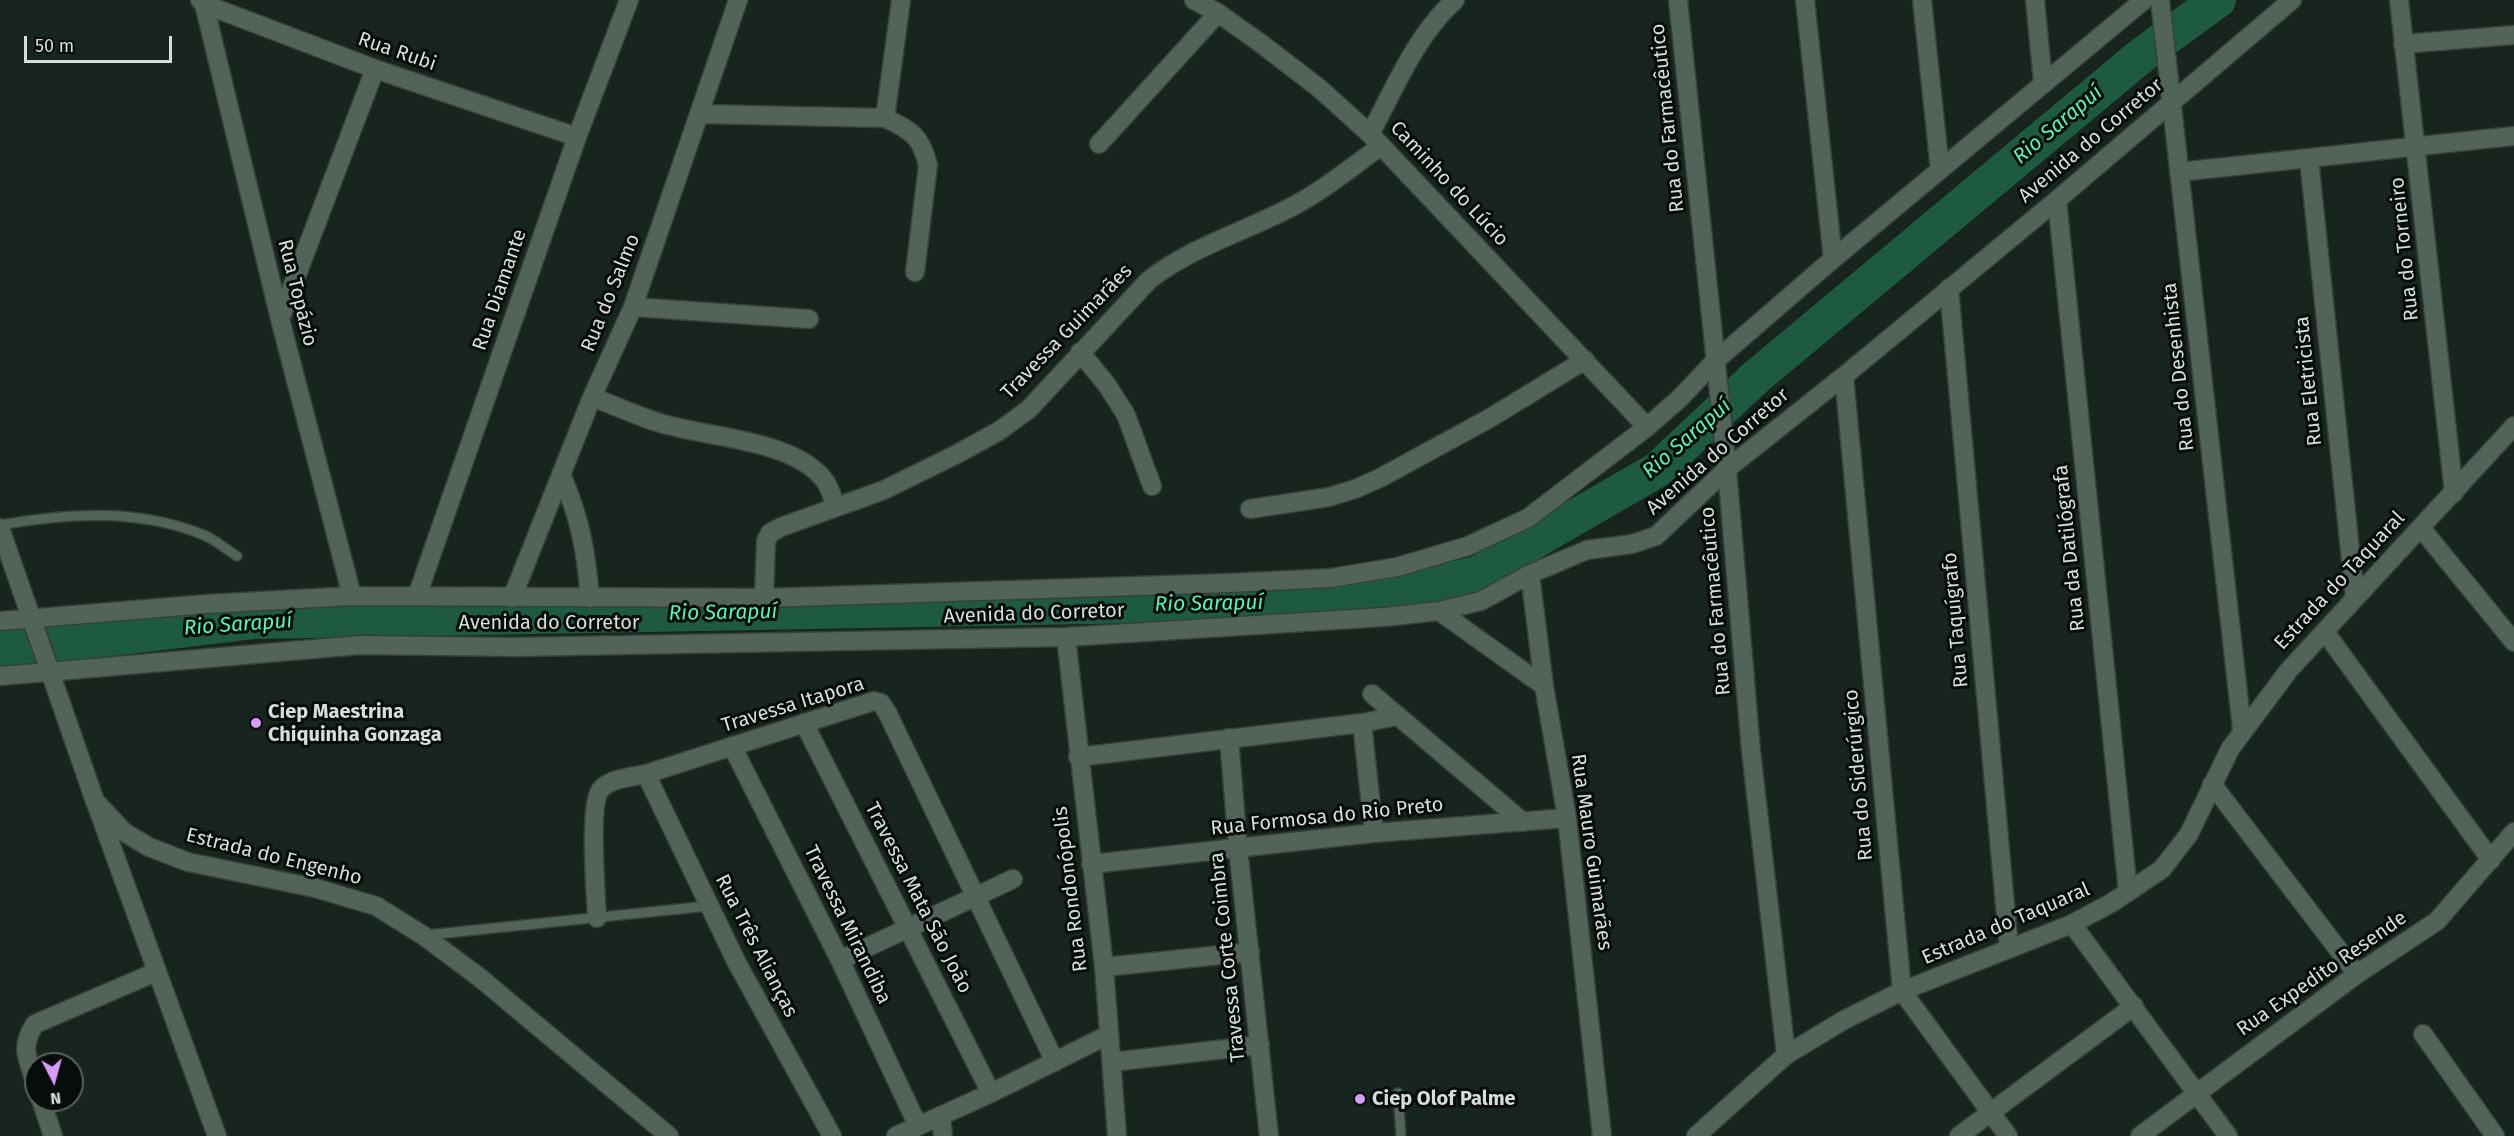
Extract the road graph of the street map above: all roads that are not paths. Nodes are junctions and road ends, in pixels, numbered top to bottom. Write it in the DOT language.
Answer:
graph roads {
  1 [pos="629,0"];
  2 [pos="738,0"];
  3 [pos="901,0"];
  4 [pos="1194,0"];
  5 [pos="1455,0"];
  6 [pos="1678,0"];
  7 [pos="1805,0"];
  8 [pos="1922,0"];
  9 [pos="2035,0"];
  10 [pos="2144,0"];
  11 [pos="2160,0"];
  12 [pos="2292,0"];
  13 [pos="2399,0"];
  14 [pos="202,2"];
  15 [pos="1218,13"];
  16 [pos="2514,35"];
  17 [pos="2403,44"];
  18 [pos="375,69"];
  19 [pos="2043,82"];
  20 [pos="2171,102"];
  21 [pos="700,114"];
  22 [pos="885,118"];
  23 [pos="2514,135"];
  24 [pos="577,137"];
  25 [pos="1376,140"];
  26 [pos="1099,144"];
  27 [pos="2416,147"];
  28 [pos="2309,159"];
  29 [pos="1940,170"];
  30 [pos="2179,172"];
  31 [pos="2057,200"];
  32 [pos="1833,259"];
  33 [pos="915,272"];
  34 [pos="1949,288"];
  35 [pos="633,307"];
  36 [pos="280,319"];
  37 [pos="809,319"];
  38 [pos="1080,352"];
  39 [pos="1585,360"];
  40 [pos="1715,361"];
  41 [pos="1844,376"];
  42 [pos="592,397"];
  43 [pos="2514,426"];
  44 [pos="1647,427"];
  45 [pos="1727,469"];
  46 [pos="561,474"];
  47 [pos="1152,486"];
  48 [pos="2454,493"];
  49 [pos="836,507"];
  50 [pos="1250,509"];
  51 [pos="0,527"];
  52 [pos="2421,528"];
  53 [pos="237,556"];
  54 [pos="1530,574"];
  55 [pos="352,596"];
  56 [pos="417,596"];
  57 [pos="512,598"];
  58 [pos="590,598"];
  59 [pos="764,598"];
  60 [pos="2355,598"];
  61 [pos="1439,611"];
  62 [pos="0,621"];
  63 [pos="34,624"];
  64 [pos="2325,632"];
  65 [pos="1066,637"];
  66 [pos="2514,642"];
  67 [pos="48,666"];
  68 [pos="0,676"];
  69 [pos="1544,686"];
  70 [pos="1372,694"];
  71 [pos="1397,716"];
  72 [pos="804,723"];
  73 [pos="1362,723"];
  74 [pos="2242,729"];
  75 [pos="1229,738"];
  76 [pos="732,746"];
  77 [pos="1078,757"];
  78 [pos="646,774"];
  79 [pos="2212,784"];
  80 [pos="95,801"];
  81 [pos="1567,819"];
  82 [pos="1523,822"];
  83 [pos="2514,832"];
  84 [pos="1374,833"];
  85 [pos="1238,848"];
  86 [pos="2492,860"];
  87 [pos="1091,864"];
  88 [pos="1013,879"];
  89 [pos="2128,892"];
  90 [pos="976,897"];
  91 [pos="708,906"];
  92 [pos="597,918"];
  93 [pos="2072,924"];
  94 [pos="908,928"];
  95 [pos="424,936"];
  96 [pos="2009,949"];
  97 [pos="1250,952"];
  98 [pos="840,960"];
  99 [pos="1104,967"];
  100 [pos="156,972"];
  101 [pos="2356,974"];
  102 [pos="1902,991"];
  103 [pos="2134,1006"];
  104 [pos="2423,1034"];
  105 [pos="1108,1035"];
  106 [pos="1260,1046"];
  107 [pos="27,1052"];
  108 [pos="1786,1055"];
  109 [pos="1054,1062"];
  110 [pos="1112,1062"];
  111 [pos="2197,1092"];
  112 [pos="991,1093"];
  113 [pos="1398,1093"];
  114 [pos="45,1112"];
  115 [pos="1990,1113"];
  116 [pos="941,1116"];
  117 [pos="918,1125"];
  118 [pos="53,1136"];
  119 [pos="216,1136"];
  120 [pos="669,1136"];
  121 [pos="832,1136"];
  122 [pos="896,1136"];
  123 [pos="943,1136"];
  124 [pos="1117,1136"];
  125 [pos="1269,1136"];
  126 [pos="1401,1136"];
  127 [pos="1602,1136"];
  128 [pos="1696,1136"];
  129 [pos="1959,1136"];
  130 [pos="2008,1136"];
  131 [pos="2140,1136"];
  132 [pos="2228,1136"];
  133 [pos="2495,1136"];
  1 -- 24 [label="street, Rua Diamante"];
  2 -- 21 [label="street, Rua do Salmo"];
  3 -- 22 [label="street"];
  4 -- 15 [label="street, Caminho do Lúcio"];
  5 -- 25 [label="street"];
  6 -- 40 [label="street, Rua do Farmacêutico"];
  7 -- 32 [label="street"];
  8 -- 29 [label="street"];
  9 -- 19 [label="street"];
  10 -- 19 [label="street, Avenida do Corretor"];
  11 -- 20 [label="street, Rua do Desenhista"];
  12 -- 20 [label="street, Avenida do Corretor"];
  13 -- 17 [label="street, Rua do Torneiro"];
  14 -- 18 [label="street, Rua Rubi"];
  14 -- 36 [label="street, Rua Topázio"];
  15 -- 25 [label="street, Caminho do Lúcio"];
  15 -- 26 [label="street"];
  16 -- 17 [label="street"];
  17 -- 27 [label="street, Rua do Torneiro"];
  18 -- 24 [label="street, Rua Rubi"];
  18 -- 36 [label="street"];
  19 -- 29 [label="street, Avenida do Corretor"];
  20 -- 30 [label="street, Rua do Desenhista"];
  20 -- 31 [label="street, Avenida do Corretor"];
  21 -- 22 [label="street"];
  21 -- 35 [label="street, Rua do Salmo"];
  22 -- 33 [label="street"];
  23 -- 27 [label="street"];
  24 -- 56 [label="street, Rua Diamante"];
  25 -- 38 [label="street, Travessa Guimarães"];
  25 -- 39 [label="street, Caminho do Lúcio"];
  27 -- 28 [label="street"];
  27 -- 48 [label="street, Rua do Torneiro"];
  28 -- 30 [label="street"];
  28 -- 60 [label="street, Rua Eletricista"];
  29 -- 32 [label="street, Avenida do Corretor"];
  30 -- 74 [label="street, Rua do Desenhista"];
  31 -- 34 [label="street, Avenida do Corretor"];
  31 -- 89 [label="street, Rua da Datilógrafa"];
  32 -- 40 [label="street, Avenida do Corretor"];
  34 -- 41 [label="street, Avenida do Corretor"];
  34 -- 96 [label="street, Rua Taquígrafo"];
  35 -- 37 [label="street"];
  35 -- 42 [label="street, Rua do Salmo"];
  36 -- 55 [label="street, Rua Topázio"];
  38 -- 47 [label="street"];
  38 -- 49 [label="street, Travessa Guimarães"];
  39 -- 44 [label="street, Caminho do Lúcio"];
  39 -- 50 [label="street"];
  40 -- 44 [label="street, Avenida do Corretor"];
  40 -- 45 [label="street, Rua do Farmacêutico"];
  41 -- 45 [label="street, Avenida do Corretor"];
  41 -- 102 [label="street, Rua do Siderúrgico"];
  42 -- 46 [label="street, Rua do Salmo"];
  42 -- 49 [label="street"];
  43 -- 48 [label="street, Estrada do Taquaral"];
  44 -- 59 [label="street, Avenida do Corretor"];
  45 -- 54 [label="street, Avenida do Corretor"];
  45 -- 108 [label="street, Rua do Farmacêutico"];
  46 -- 57 [label="street, Rua do Salmo"];
  46 -- 58 [label="street"];
  48 -- 52 [label="street, Estrada do Taquaral"];
  49 -- 59 [label="street, Travessa Guimarães"];
  51 -- 53 [label="lane"];
  51 -- 63 [label="street, Estrada do Engenho"];
  52 -- 60 [label="street, Estrada do Taquaral"];
  52 -- 66 [label="street"];
  54 -- 61 [label="street, Avenida do Corretor"];
  54 -- 69 [label="street, Rua Mauro Guimarães"];
  55 -- 56 [label="street, Avenida do Corretor"];
  55 -- 63 [label="street, Avenida do Corretor"];
  56 -- 57 [label="street, Avenida do Corretor"];
  57 -- 58 [label="street, Avenida do Corretor"];
  58 -- 59 [label="street, Avenida do Corretor"];
  60 -- 64 [label="street, Estrada do Taquaral"];
  61 -- 65 [label="street, Avenida do Corretor"];
  61 -- 69 [label="street"];
  62 -- 63 [label="street, Avenida do Corretor"];
  63 -- 67 [label="street, Estrada do Engenho"];
  64 -- 74 [label="street, Estrada do Taquaral"];
  64 -- 86 [label="street"];
  65 -- 67 [label="street, Avenida do Corretor"];
  65 -- 77 [label="street, Rua Rondonópolis"];
  67 -- 68 [label="street, Avenida do Corretor"];
  67 -- 80 [label="street, Estrada do Engenho"];
  69 -- 81 [label="street, Rua Mauro Guimarães"];
  70 -- 71 [label="street"];
  71 -- 73 [label="street"];
  71 -- 82 [label="street"];
  72 -- 76 [label="street, Travessa Itapora"];
  72 -- 90 [label="street, Travessa Itapora"];
  72 -- 94 [label="street, Travessa Mata São João"];
  73 -- 75 [label="street"];
  73 -- 84 [label="street"];
  74 -- 79 [label="street, Estrada do Taquaral"];
  75 -- 77 [label="street"];
  75 -- 85 [label="street, Travessa Corte Coimbra"];
  76 -- 78 [label="street, Travessa Itapora"];
  76 -- 98 [label="street, Travessa Mirandiba"];
  77 -- 87 [label="street, Rua Rondonópolis"];
  78 -- 91 [label="street, Rua Três Alianças"];
  78 -- 92 [label="street, Travessa Itapora"];
  79 -- 89 [label="street, Estrada do Taquaral"];
  79 -- 101 [label="street"];
  80 -- 95 [label="street, Estrada do Engenho"];
  80 -- 100 [label="street"];
  81 -- 82 [label="street, Rua Formosa do Rio Preto"];
  81 -- 127 [label="street, Rua Mauro Guimarães"];
  82 -- 84 [label="street, Rua Formosa do Rio Preto"];
  83 -- 86 [label="street, Rua Expedito Resende"];
  84 -- 85 [label="street, Rua Formosa do Rio Preto"];
  85 -- 87 [label="street, Rua Formosa do Rio Preto"];
  85 -- 97 [label="street, Travessa Corte Coimbra"];
  86 -- 101 [label="street, Rua Expedito Resende"];
  87 -- 99 [label="street, Rua Rondonópolis"];
  88 -- 90 [label="street"];
  89 -- 93 [label="street, Estrada do Taquaral"];
  90 -- 94 [label="street"];
  90 -- 109 [label="street, Travessa Itapora"];
  91 -- 92 [label="lane"];
  91 -- 121 [label="street, Rua Três Alianças"];
  92 -- 95 [label="lane"];
  93 -- 96 [label="street, Estrada do Taquaral"];
  93 -- 103 [label="street"];
  94 -- 98 [label="street"];
  94 -- 112 [label="street, Travessa Mata São João"];
  95 -- 120 [label="street, Estrada do Engenho"];
  96 -- 102 [label="street, Estrada do Taquaral"];
  97 -- 99 [label="street"];
  97 -- 106 [label="street, Travessa Corte Coimbra"];
  98 -- 117 [label="street, Travessa Mirandiba"];
  99 -- 105 [label="street, Rua Rondonópolis"];
  100 -- 107 [label="street"];
  100 -- 119 [label="street"];
  101 -- 111 [label="street, Rua Expedito Resende"];
  102 -- 108 [label="street, Estrada do Taquaral"];
  102 -- 115 [label="street"];
  103 -- 111 [label="street"];
  103 -- 115 [label="street"];
  104 -- 133 [label="street"];
  105 -- 109 [label="street"];
  105 -- 110 [label="street, Rua Rondonópolis"];
  106 -- 110 [label="street"];
  106 -- 125 [label="street, Travessa Corte Coimbra"];
  108 -- 128 [label="street, Estrada do Taquaral"];
  109 -- 112 [label="street"];
  110 -- 124 [label="street, Rua Rondonópolis"];
  111 -- 131 [label="street, Rua Expedito Resende"];
  111 -- 132 [label="street"];
  112 -- 116 [label="street"];
  113 -- 126 [label="lane"];
  114 -- 118 [label="street"];
  115 -- 129 [label="street"];
  115 -- 130 [label="street"];
  116 -- 117 [label="street"];
  116 -- 123 [label="street"];
  117 -- 122 [label="street"];
}
